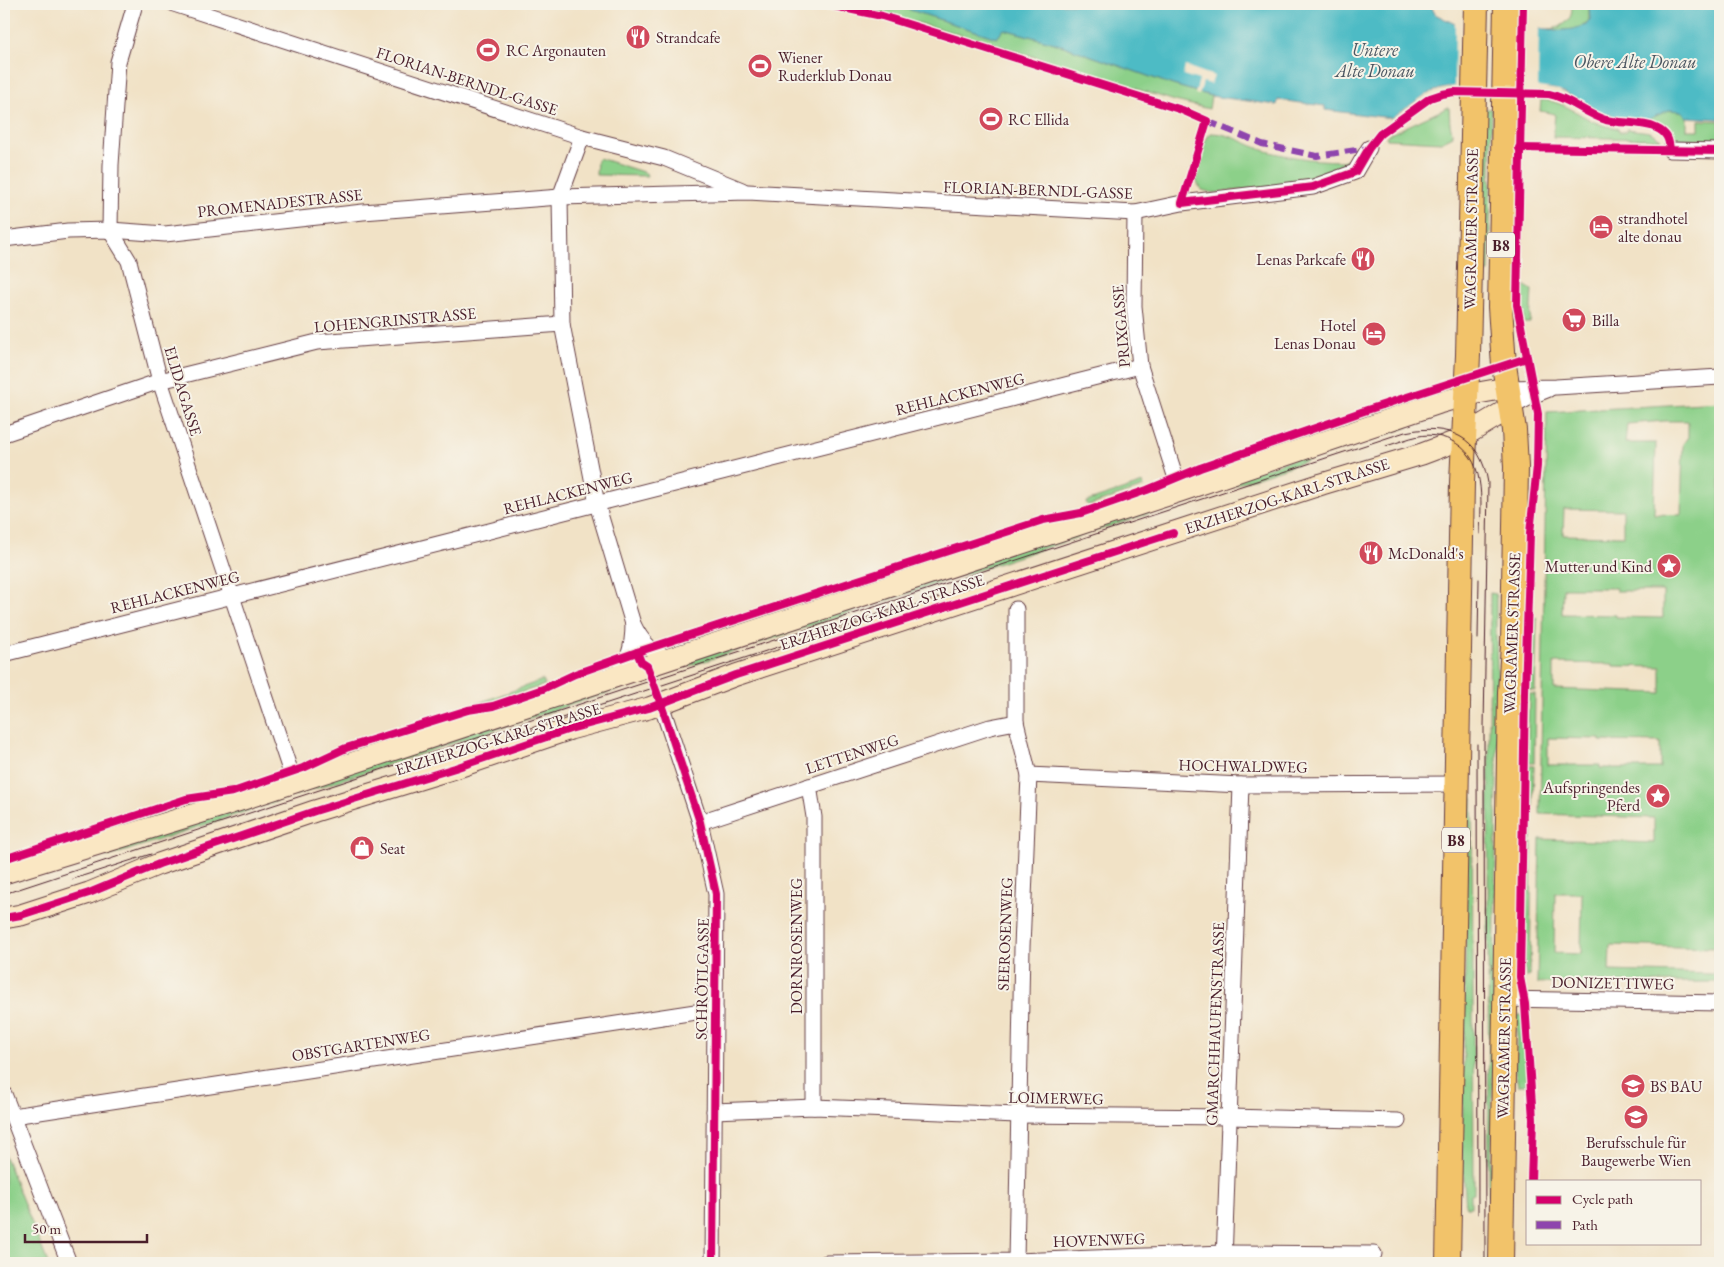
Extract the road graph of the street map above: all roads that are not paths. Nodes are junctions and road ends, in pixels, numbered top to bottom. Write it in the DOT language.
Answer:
graph roads {
  1 [pos="135,4"];
  2 [pos="174,4"];
  3 [pos="1476,13"];
  4 [pos="1505,13"];
  5 [pos="582,137"];
  6 [pos="1369,148"];
  7 [pos="1670,150"];
  8 [pos="1720,151"];
  9 [pos="748,192"];
  10 [pos="560,197"];
  11 [pos="1135,213"];
  12 [pos="110,230"];
  13 [pos="4,239"];
  14 [pos="562,324"];
  15 [pos="1140,366"];
  16 [pos="1720,376"];
  17 [pos="160,382"];
  18 [pos="1556,387"];
  19 [pos="1467,395"];
  20 [pos="1509,398"];
  21 [pos="4,434"];
  22 [pos="1465,437"];
  23 [pos="1180,490"];
  24 [pos="597,504"];
  25 [pos="231,595"];
  26 [pos="1016,609"];
  27 [pos="632,624"];
  28 [pos="4,654"];
  29 [pos="676,657"];
  30 [pos="614,677"];
  31 [pos="661,704"];
  32 [pos="1016,722"];
  33 [pos="1029,775"];
  34 [pos="294,782"];
  35 [pos="1457,784"];
  36 [pos="1241,785"];
  37 [pos="809,786"];
  38 [pos="700,822"];
  39 [pos="4,873"];
  40 [pos="4,918"];
  41 [pos="1505,999"];
  42 [pos="1720,1003"];
  43 [pos="715,1009"];
  44 [pos="4,1094"];
  45 [pos="814,1107"];
  46 [pos="714,1111"];
  47 [pos="1018,1115"];
  48 [pos="13,1116"];
  49 [pos="1230,1117"];
  50 [pos="1398,1121"];
  51 [pos="1374,1254"];
  52 [pos="1224,1258"];
  53 [pos="1016,1261"];
  54 [pos="69,1263"];
  55 [pos="713,1263"];
  56 [pos="826,1263"];
  57 [pos="1448,1263"];
  58 [pos="1501,1263"];
  1 -- 12 [label="street"];
  2 -- 5 [label="street, FLORIAN-BERNDL-GASSE"];
  3 -- 19 [label="main road, WAGRAMER STRASSE / B8"];
  4 -- 20 [label="main road, WAGRAMER STRASSE / B8"];
  5 -- 9 [label="street, FLORIAN-BERNDL-GASSE"];
  5 -- 10 [label="street"];
  6 -- 11 [label="street, FLORIAN-BERNDL-GASSE"];
  7 -- 8 [label="street"];
  9 -- 10 [label="street, FLORIAN-BERNDL-GASSE"];
  9 -- 11 [label="street, FLORIAN-BERNDL-GASSE"];
  10 -- 12 [label="street, PROMENADESTRASSE"];
  10 -- 14 [label="street"];
  11 -- 15 [label="street, PRIXGASSE"];
  12 -- 13 [label="street, PROMENADESTRASSE"];
  12 -- 17 [label="street, ELIDAGASSE"];
  14 -- 17 [label="street, LOHENGRINSTRASSE"];
  14 -- 24 [label="street"];
  15 -- 23 [label="street, PRIXGASSE"];
  15 -- 24 [label="street, REHLACKENWEG"];
  16 -- 18 [label="street"];
  17 -- 21 [label="street, LOHENGRINSTRASSE"];
  17 -- 25 [label="street, ELIDAGASSE"];
  18 -- 20 [label="street"];
  18 -- 20 [label="street"];
  19 -- 20 [label="main road, ERZHERZOG-KARL-STRASSE"];
  19 -- 22 [label="main road, WAGRAMER STRASSE / B8"];
  19 -- 23 [label="main road, ERZHERZOG-KARL-STRASSE"];
  20 -- 22 [label="main road, ERZHERZOG-KARL-STRASSE"];
  20 -- 41 [label="main road, WAGRAMER STRASSE / B8"];
  22 -- 31 [label="main road, ERZHERZOG-KARL-STRASSE"];
  22 -- 35 [label="main road, WAGRAMER STRASSE / B8"];
  23 -- 29 [label="main road, ERZHERZOG-KARL-STRASSE"];
  24 -- 25 [label="street, REHLACKENWEG"];
  24 -- 27 [label="street"];
  25 -- 28 [label="street, REHLACKENWEG"];
  25 -- 34 [label="street, ELIDAGASSE"];
  26 -- 32 [label="street, SEEROSENWEG"];
  27 -- 29 [label="street"];
  27 -- 30 [label="street"];
  29 -- 30 [label="main road, ERZHERZOG-KARL-STRASSE"];
  30 -- 34 [label="main road, ERZHERZOG-KARL-STRASSE"];
  31 -- 38 [label="street, SCHRÖTLGASSE"];
  31 -- 40 [label="main road, ERZHERZOG-KARL-STRASSE"];
  32 -- 33 [label="street, SEEROSENWEG"];
  32 -- 37 [label="street, LETTENWEG"];
  33 -- 36 [label="street, HOCHWALDWEG"];
  33 -- 47 [label="street, SEEROSENWEG"];
  34 -- 39 [label="main road, ERZHERZOG-KARL-STRASSE"];
  35 -- 36 [label="street, HOCHWALDWEG"];
  35 -- 57 [label="main road, WAGRAMER STRASSE / B8"];
  36 -- 49 [label="street, GMARCHHAUFENSTRASSE"];
  37 -- 38 [label="street, LETTENWEG"];
  37 -- 45 [label="street, DORNROSENWEG"];
  38 -- 43 [label="street, SCHRÖTLGASSE"];
  41 -- 42 [label="street, DONIZETTIWEG"];
  41 -- 58 [label="main road, WAGRAMER STRASSE / B8"];
  43 -- 46 [label="street, SCHRÖTLGASSE"];
  43 -- 48 [label="street, OBSTGARTENWEG"];
  44 -- 48 [label="street"];
  45 -- 46 [label="street, LOIMERWEG"];
  45 -- 47 [label="street, LOIMERWEG"];
  46 -- 55 [label="street, SCHRÖTLGASSE"];
  47 -- 49 [label="street, LOIMERWEG"];
  47 -- 53 [label="street, SEEROSENWEG"];
  48 -- 54 [label="street"];
  49 -- 50 [label="street, LOIMERWEG"];
  49 -- 52 [label="street, GMARCHHAUFENSTRASSE"];
  51 -- 52 [label="street, HOVENWEG"];
  52 -- 53 [label="street, HOVENWEG"];
  53 -- 56 [label="street, HOVENWEG"];
}
